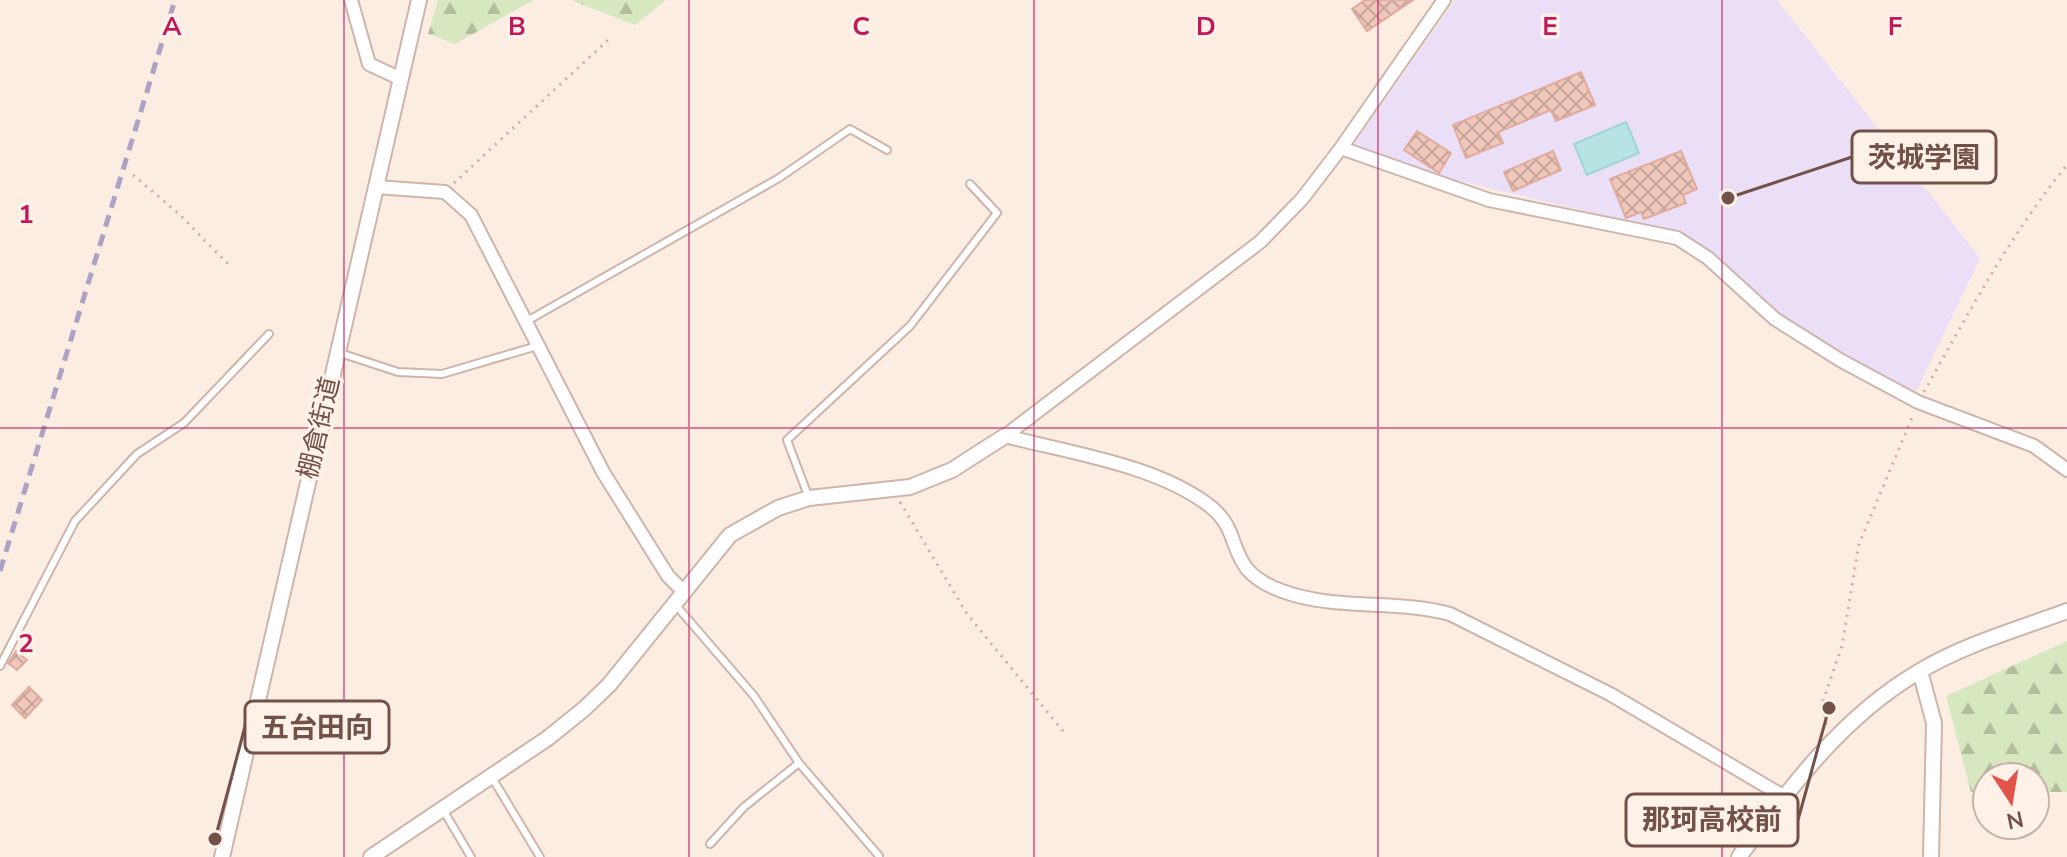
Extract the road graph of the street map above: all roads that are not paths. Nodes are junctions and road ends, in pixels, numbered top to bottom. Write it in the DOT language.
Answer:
graph roads {
  1 [pos="351,0"];
  2 [pos="419,0"];
  3 [pos="1444,0"];
  4 [pos="401,79"];
  5 [pos="1341,148"];
  6 [pos="887,150"];
  7 [pos="970,184"];
  8 [pos="376,187"];
  9 [pos="527,321"];
  10 [pos="269,334"];
  11 [pos="540,345"];
  12 [pos="336,352"];
  13 [pos="1005,436"];
  14 [pos="2067,470"];
  15 [pos="809,498"];
  16 [pos="679,597"];
  17 [pos="2067,611"];
  18 [pos="0,666"];
  19 [pos="1920,671"];
  20 [pos="799,763"];
  21 [pos="491,776"];
  22 [pos="1783,796"];
  23 [pos="442,808"];
  24 [pos="710,844"];
  25 [pos="879,856"];
  26 [pos="222,857"];
  27 [pos="371,857"];
  28 [pos="471,857"];
  29 [pos="540,857"];
  30 [pos="1739,857"];
  31 [pos="1931,857"];
  1 -- 4 [label="street"];
  2 -- 4 [label="street, 棚倉街道"];
  3 -- 5 [label="street"];
  4 -- 8 [label="street, 棚倉街道"];
  5 -- 13 [label="street"];
  5 -- 14 [label="street"];
  6 -- 9 [label="lane"];
  7 -- 15 [label="lane"];
  8 -- 9 [label="street"];
  8 -- 12 [label="street, 棚倉街道"];
  9 -- 11 [label="street"];
  10 -- 18 [label="lane"];
  11 -- 12 [label="lane"];
  11 -- 16 [label="street"];
  12 -- 26 [label="street, 棚倉街道"];
  13 -- 15 [label="street"];
  13 -- 22 [label="street"];
  15 -- 16 [label="street"];
  16 -- 20 [label="lane"];
  16 -- 21 [label="street"];
  17 -- 19 [label="street"];
  19 -- 22 [label="street"];
  19 -- 31 [label="street"];
  20 -- 24 [label="lane"];
  20 -- 25 [label="lane"];
  21 -- 23 [label="street"];
  21 -- 29 [label="lane"];
  22 -- 30 [label="street"];
  23 -- 27 [label="street"];
  23 -- 28 [label="lane"];
}
